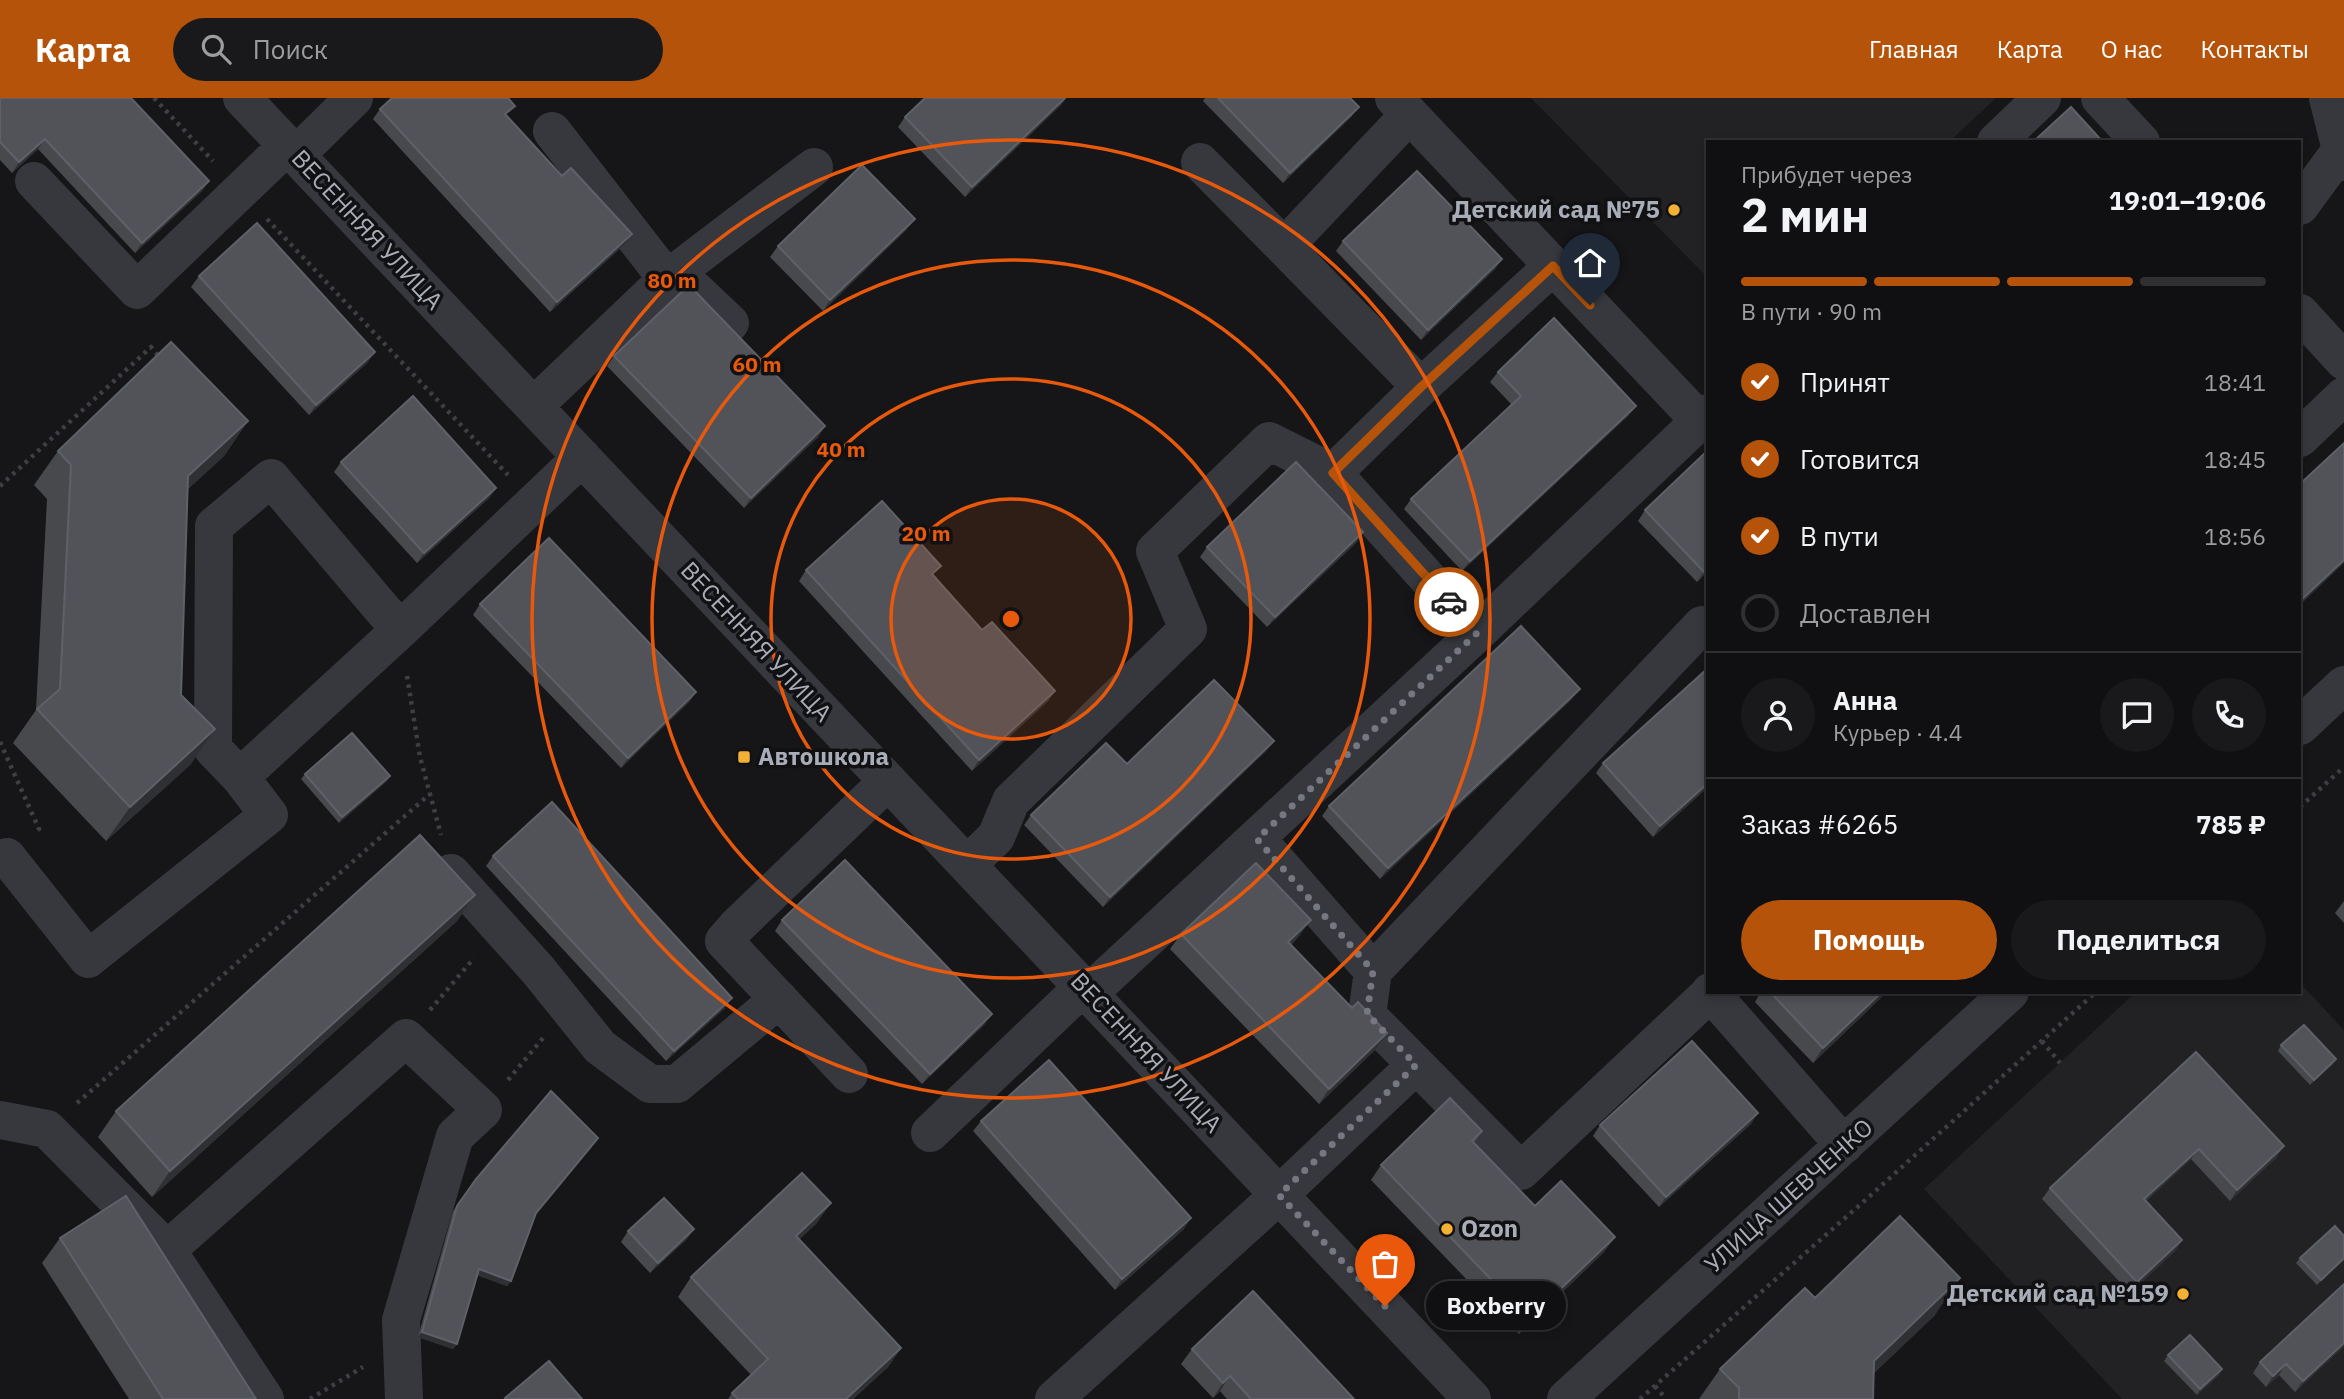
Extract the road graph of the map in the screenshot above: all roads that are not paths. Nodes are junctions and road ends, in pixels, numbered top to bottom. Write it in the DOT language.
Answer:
graph roads {
  1 [pos="242,98"];
  2 [pos="354,98"];
  3 [pos="2042,98"];
  4 [pos="2100,98"];
  5 [pos="2328,98"];
  6 [pos="1402,107"];
  7 [pos="552,131"];
  8 [pos="1998,140"];
  9 [pos="2139,140"];
  10 [pos="292,151"];
  11 [pos="2342,156"];
  12 [pos="1200,162"];
  13 [pos="814,167"];
  14 [pos="34,181"];
  15 [pos="2301,205"];
  16 [pos="1284,247"];
  17 [pos="1553,266"];
  18 [pos="671,275"];
  19 [pos="2301,314"];
  20 [pos="730,323"];
  21 [pos="2344,362"];
  22 [pos="1421,387"];
  23 [pos="2344,396"];
  24 [pos="534,406"];
  25 [pos="1704,417"];
  26 [pos="2301,437"];
  27 [pos="582,457"];
  28 [pos="1333,473"];
  29 [pos="1702,625"];
  30 [pos="400,630"];
  31 [pos="1477,633"];
  32 [pos="2344,685"];
  33 [pos="2301,725"];
  34 [pos="240,777"];
  35 [pos="888,781"];
  36 [pos="1257,839"];
  37 [pos="7,857"];
  38 [pos="967,865"];
  39 [pos="451,873"];
  40 [pos="1373,971"];
  41 [pos="1086,990"];
  42 [pos="1708,994"];
  43 [pos="1712,994"];
  44 [pos="2008,994"];
  45 [pos="779,999"];
  46 [pos="1416,1065"];
  47 [pos="849,1074"];
  48 [pos="0,1119"];
  49 [pos="930,1133"];
  50 [pos="1844,1145"];
  51 [pos="1279,1195"];
  52 [pos="167,1250"];
  53 [pos="265,1399"];
  54 [pos="404,1399"];
  55 [pos="1054,1399"];
  56 [pos="1472,1399"];
  57 [pos="1566,1399"];
  1 -- 10 [label="street, ВЕСЕННЯЯ УЛИЦА"];
  2 -- 10 [label="street"];
  3 -- 8 [label="street"];
  4 -- 9 [label="street"];
  5 -- 11 [label="street"];
  6 -- 16 [label="street"];
  6 -- 17 [label="street"];
  7 -- 18 [label="street"];
  10 -- 14 [label="street"];
  10 -- 24 [label="street, ВЕСЕННЯЯ УЛИЦА"];
  11 -- 15 [label="street"];
  12 -- 16 [label="street"];
  13 -- 18 [label="street"];
  16 -- 22 [label="street"];
  17 -- 22 [label="street"];
  17 -- 25 [label="street"];
  18 -- 20 [label="street"];
  18 -- 24 [label="street"];
  19 -- 21 [label="street"];
  22 -- 28 [label="street"];
  23 -- 26 [label="street"];
  24 -- 27 [label="street, ВЕСЕННЯЯ УЛИЦА"];
  25 -- 31 [label="street"];
  27 -- 30 [label="street"];
  27 -- 35 [label="street, ВЕСЕННЯЯ УЛИЦА"];
  28 -- 31 [label="street"];
  28 -- 38 [label="street"];
  29 -- 40 [label="street"];
  30 -- 34 [label="street"];
  30 -- 34 [label="street"];
  31 -- 36 [label="street"];
  32 -- 33 [label="street"];
  34 -- 37 [label="street"];
  35 -- 38 [label="street, ВЕСЕННЯЯ УЛИЦА"];
  35 -- 45 [label="street"];
  36 -- 40 [label="street"];
  36 -- 41 [label="street"];
  38 -- 41 [label="street, ВЕСЕННЯЯ УЛИЦА"];
  39 -- 45 [label="street"];
  40 -- 46 [label="street"];
  41 -- 49 [label="street"];
  41 -- 51 [label="street, ВЕСЕННЯЯ УЛИЦА"];
  42 -- 46 [label="street"];
  43 -- 50 [label="street"];
  44 -- 50 [label="street, УЛИЦА ШЕВЧЕНКО"];
  45 -- 47 [label="street"];
  46 -- 51 [label="street"];
  48 -- 52 [label="street"];
  50 -- 57 [label="street, УЛИЦА ШЕВЧЕНКО"];
  51 -- 55 [label="street"];
  51 -- 56 [label="street, ВЕСЕННЯЯ УЛИЦА"];
  52 -- 53 [label="street"];
  52 -- 54 [label="street"];
}
